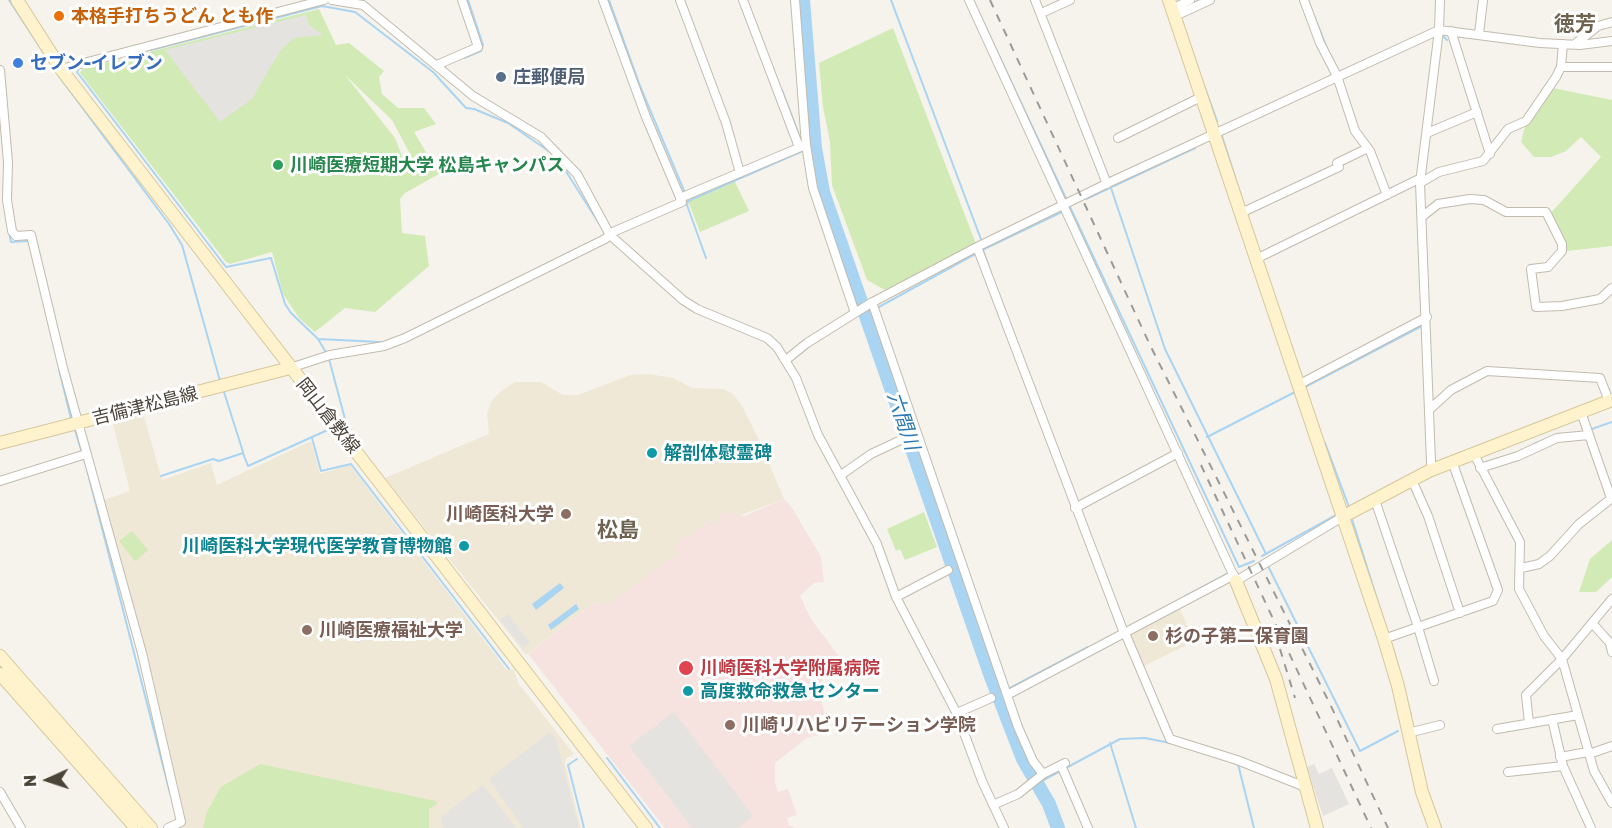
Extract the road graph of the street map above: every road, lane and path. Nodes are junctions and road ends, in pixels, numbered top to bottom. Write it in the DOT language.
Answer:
graph roads {
  1 [pos="17,0"];
  2 [pos="324,0"];
  3 [pos="332,0"];
  4 [pos="462,0"];
  5 [pos="603,0"];
  6 [pos="680,0"];
  7 [pos="743,0"];
  8 [pos="795,0"];
  9 [pos="969,0"];
  10 [pos="1035,0"];
  11 [pos="1070,0"];
  12 [pos="1190,0"];
  13 [pos="1210,0"];
  14 [pos="1304,0"];
  15 [pos="1440,0"];
  16 [pos="1478,0"];
  17 [pos="1483,0"];
  18 [pos="1175,9"];
  19 [pos="1046,11"];
  20 [pos="1612,22"];
  21 [pos="1439,30"];
  22 [pos="1451,31"];
  23 [pos="1477,33"];
  24 [pos="1612,41"];
  25 [pos="1563,44"];
  26 [pos="1575,44"];
  27 [pos="439,66"];
  28 [pos="1561,67"];
  29 [pos="1612,68"];
  30 [pos="60,69"];
  31 [pos="0,70"];
  32 [pos="1337,76"];
  33 [pos="1203,96"];
  34 [pos="1477,112"];
  35 [pos="1216,133"];
  36 [pos="1427,133"];
  37 [pos="1118,138"];
  38 [pos="804,147"];
  39 [pos="1368,148"];
  40 [pos="1490,154"];
  41 [pos="740,173"];
  42 [pos="1421,180"];
  43 [pos="1109,182"];
  44 [pos="1388,195"];
  45 [pos="684,196"];
  46 [pos="1067,206"];
  47 [pos="1245,212"];
  48 [pos="1423,216"];
  49 [pos="610,235"];
  50 [pos="980,248"];
  51 [pos="1260,258"];
  52 [pos="1612,288"];
  53 [pos="873,306"];
  54 [pos="856,312"];
  55 [pos="1427,317"];
  56 [pos="786,360"];
  57 [pos="290,368"];
  58 [pos="1300,386"];
  59 [pos="1610,401"];
  60 [pos="1430,409"];
  61 [pos="1581,412"];
  62 [pos="74,424"];
  63 [pos="1588,432"];
  64 [pos="903,439"];
  65 [pos="0,443"];
  66 [pos="1178,453"];
  67 [pos="83,454"];
  68 [pos="1475,456"];
  69 [pos="1454,464"];
  70 [pos="1432,466"];
  71 [pos="1480,468"];
  72 [pos="841,476"];
  73 [pos="1412,480"];
  74 [pos="0,481"];
  75 [pos="1612,498"];
  76 [pos="1375,500"];
  77 [pos="1077,506"];
  78 [pos="1346,513"];
  79 [pos="1521,568"];
  80 [pos="948,570"];
  81 [pos="1234,575"];
  82 [pos="896,597"];
  83 [pos="1610,605"];
  84 [pos="1460,613"];
  85 [pos="1593,624"];
  86 [pos="1418,627"];
  87 [pos="1125,631"];
  88 [pos="1388,637"];
  89 [pos="1612,652"];
  90 [pos="0,656"];
  91 [pos="1562,659"];
  92 [pos="0,674"];
  93 [pos="1434,681"];
  94 [pos="1006,692"];
  95 [pos="991,698"];
  96 [pos="957,713"];
  97 [pos="1578,716"];
  98 [pos="1552,719"];
  99 [pos="1529,723"];
  100 [pos="1440,724"];
  101 [pos="1497,729"];
  102 [pos="1408,734"];
  103 [pos="1612,746"];
  104 [pos="1588,753"];
  105 [pos="1562,762"];
  106 [pos="1509,772"];
  107 [pos="1042,775"];
  108 [pos="1308,788"];
  109 [pos="0,792"];
  110 [pos="1612,803"];
  111 [pos="993,805"];
  112 [pos="21,828"];
  113 [pos="136,828"];
  114 [pos="151,828"];
  115 [pos="168,828"];
  116 [pos="646,828"];
  117 [pos="1004,828"];
  118 [pos="1089,828"];
  119 [pos="1317,828"];
  120 [pos="1435,828"];
  121 [pos="1591,828"];
  1 -- 30 [label="street, 岡山倉敷線"];
  2 -- 30 [label="street"];
  3 -- 27 [label="street"];
  4 -- 27 [label="street"];
  5 -- 45 [label="street"];
  6 -- 41 [label="street"];
  7 -- 38 [label="street"];
  8 -- 38 [label="street"];
  9 -- 46 [label="street"];
  10 -- 43 [label="street"];
  11 -- 19 [label="street"];
  12 -- 18 [label="street"];
  13 -- 18 [label="street"];
  14 -- 32 [label="street"];
  15 -- 21 [label="street"];
  16 -- 23 [label="street"];
  17 -- 23 [label="street"];
  18 -- 33 [label="street"];
  20 -- 26 [label="street"];
  21 -- 22 [label="street"];
  21 -- 32 [label="street"];
  21 -- 36 [label="street"];
  22 -- 23 [label="street"];
  22 -- 34 [label="street"];
  23 -- 25 [label="street"];
  24 -- 26 [label="street"];
  25 -- 26 [label="street"];
  25 -- 28 [label="street"];
  27 -- 49 [label="street"];
  28 -- 29 [label="street"];
  28 -- 40 [label="street"];
  30 -- 57 [label="street, 岡山倉敷線"];
  31 -- 62 [label="street"];
  32 -- 35 [label="street"];
  32 -- 39 [label="street"];
  33 -- 35 [label="street"];
  33 -- 37 [label="street"];
  34 -- 36 [label="street"];
  34 -- 40 [label="street"];
  35 -- 43 [label="street"];
  35 -- 47 [label="street"];
  36 -- 42 [label="street"];
  38 -- 41 [label="street"];
  38 -- 54 [label="street"];
  39 -- 44 [label="street"];
  39 -- 47 [label="street"];
  40 -- 42 [label="street"];
  41 -- 45 [label="street"];
  42 -- 44 [label="street"];
  42 -- 48 [label="street"];
  43 -- 46 [label="street"];
  44 -- 51 [label="street"];
  45 -- 49 [label="street"];
  46 -- 50 [label="street"];
  46 -- 66 [label="street"];
  47 -- 51 [label="street"];
  48 -- 52 [label="street"];
  48 -- 55 [label="street"];
  49 -- 56 [label="street"];
  49 -- 57 [label="street"];
  50 -- 53 [label="street"];
  50 -- 77 [label="street"];
  51 -- 58 [label="street"];
  53 -- 54 [label="street"];
  53 -- 94 [label="street"];
  54 -- 56 [label="street"];
  55 -- 58 [label="street"];
  55 -- 60 [label="street"];
  56 -- 72 [label="street"];
  57 -- 62 [label="street, 吉備津松島線"];
  57 -- 116 [label="street, 岡山倉敷線"];
  58 -- 78 [label="street"];
  59 -- 60 [label="street"];
  59 -- 61 [label="street"];
  60 -- 70 [label="street"];
  61 -- 63 [label="street"];
  61 -- 68 [label="street"];
  62 -- 65 [label="street, 吉備津松島線"];
  62 -- 67 [label="street"];
  63 -- 71 [label="street"];
  63 -- 75 [label="street"];
  64 -- 72 [label="street"];
  66 -- 77 [label="street"];
  66 -- 81 [label="street"];
  67 -- 74 [label="street"];
  67 -- 115 [label="street"];
  68 -- 69 [label="street"];
  68 -- 71 [label="street"];
  69 -- 70 [label="street"];
  69 -- 84 [label="street"];
  70 -- 73 [label="street"];
  71 -- 79 [label="street"];
  72 -- 82 [label="street"];
  73 -- 76 [label="street"];
  73 -- 84 [label="street"];
  75 -- 79 [label="street"];
  76 -- 78 [label="street"];
  76 -- 86 [label="street"];
  77 -- 87 [label="street"];
  78 -- 81 [label="street"];
  78 -- 88 [label="street"];
  79 -- 91 [label="street"];
  80 -- 82 [label="street"];
  81 -- 87 [label="street"];
  81 -- 108 [label="street"];
  82 -- 96 [label="street"];
  83 -- 85 [label="street"];
  84 -- 86 [label="street"];
  85 -- 89 [label="street"];
  85 -- 91 [label="street"];
  86 -- 88 [label="street"];
  86 -- 93 [label="street"];
  87 -- 94 [label="street"];
  87 -- 108 [label="street"];
  88 -- 102 [label="street"];
  90 -- 114 [label="street"];
  91 -- 97 [label="street"];
  91 -- 99 [label="street"];
  92 -- 113 [label="street"];
  94 -- 107 [label="street"];
  95 -- 96 [label="street"];
  96 -- 111 [label="street"];
  97 -- 98 [label="street"];
  97 -- 104 [label="street"];
  98 -- 99 [label="street"];
  98 -- 105 [label="street"];
  99 -- 101 [label="street"];
  100 -- 102 [label="street"];
  102 -- 120 [label="street"];
  103 -- 104 [label="street"];
  104 -- 105 [label="street"];
  104 -- 110 [label="street"];
  105 -- 106 [label="street"];
  105 -- 121 [label="street"];
  107 -- 111 [label="street"];
  107 -- 118 [label="street"];
  108 -- 119 [label="street"];
  109 -- 112 [label="street"];
  111 -- 117 [label="street"];
}
